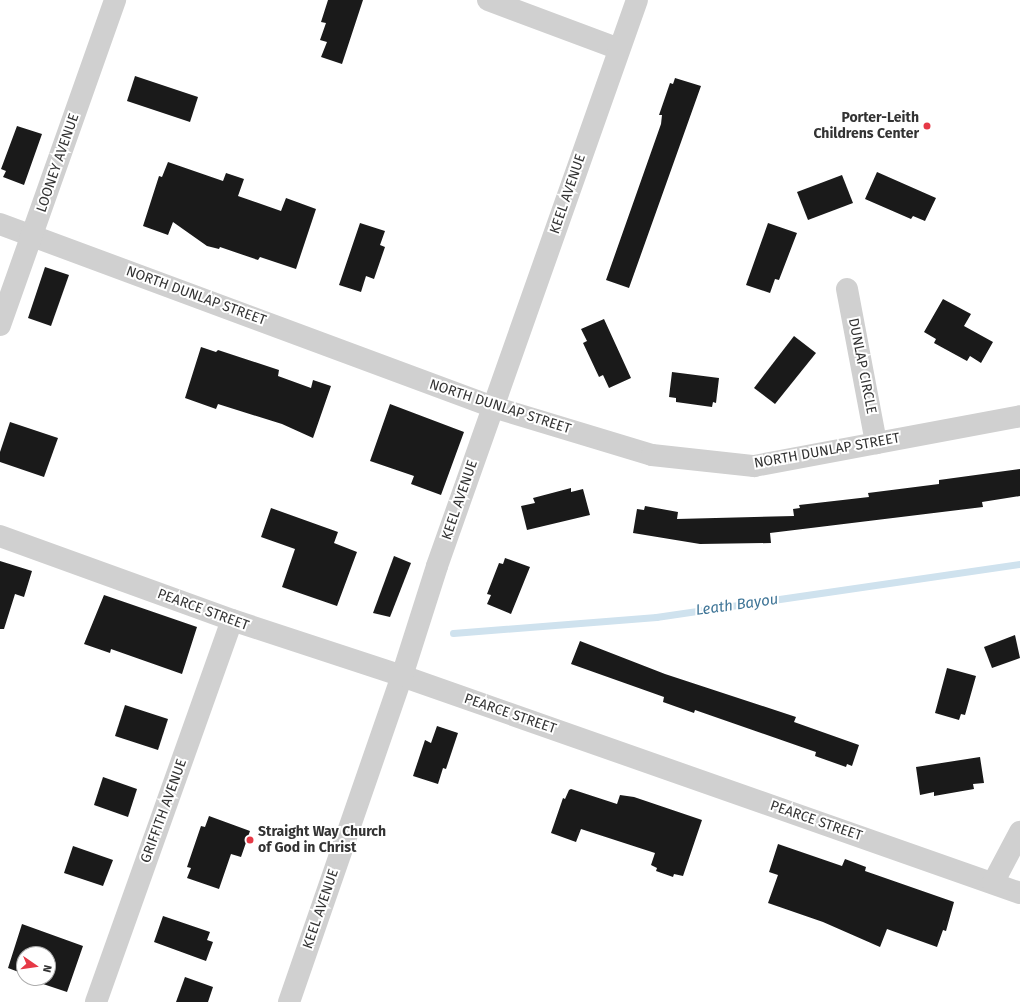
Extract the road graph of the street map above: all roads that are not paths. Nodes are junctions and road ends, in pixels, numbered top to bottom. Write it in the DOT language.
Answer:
graph roads {
  1 [pos="115,0"];
  2 [pos="488,0"];
  3 [pos="637,0"];
  4 [pos="620,49"];
  5 [pos="0,224"];
  6 [pos="33,236"];
  7 [pos="847,289"];
  8 [pos="0,325"];
  9 [pos="493,407"];
  10 [pos="1020,416"];
  11 [pos="876,443"];
  12 [pos="0,536"];
  13 [pos="232,620"];
  14 [pos="402,676"];
  15 [pos="1020,832"];
  16 [pos="993,883"];
  17 [pos="1020,893"];
  18 [pos="96,1002"];
  19 [pos="289,1002"];
  1 -- 6 [label="street, LOONEY AVENUE"];
  2 -- 4 [label="street"];
  3 -- 4 [label="street, KEEL AVENUE"];
  4 -- 9 [label="street, KEEL AVENUE"];
  5 -- 6 [label="street, NORTH DUNLAP STREET"];
  6 -- 8 [label="street, LOONEY AVENUE"];
  6 -- 9 [label="street, NORTH DUNLAP STREET"];
  7 -- 11 [label="street, DUNLAP CIRCLE"];
  9 -- 11 [label="street, NORTH DUNLAP STREET"];
  9 -- 14 [label="street, KEEL AVENUE"];
  10 -- 11 [label="street, NORTH DUNLAP STREET"];
  12 -- 13 [label="street, PEARCE STREET"];
  13 -- 14 [label="street, PEARCE STREET"];
  13 -- 18 [label="street, GRIFFITH AVENUE"];
  14 -- 16 [label="street, PEARCE STREET"];
  14 -- 19 [label="street, KEEL AVENUE"];
  15 -- 16 [label="street"];
  16 -- 17 [label="street, PEARCE STREET"];
}
